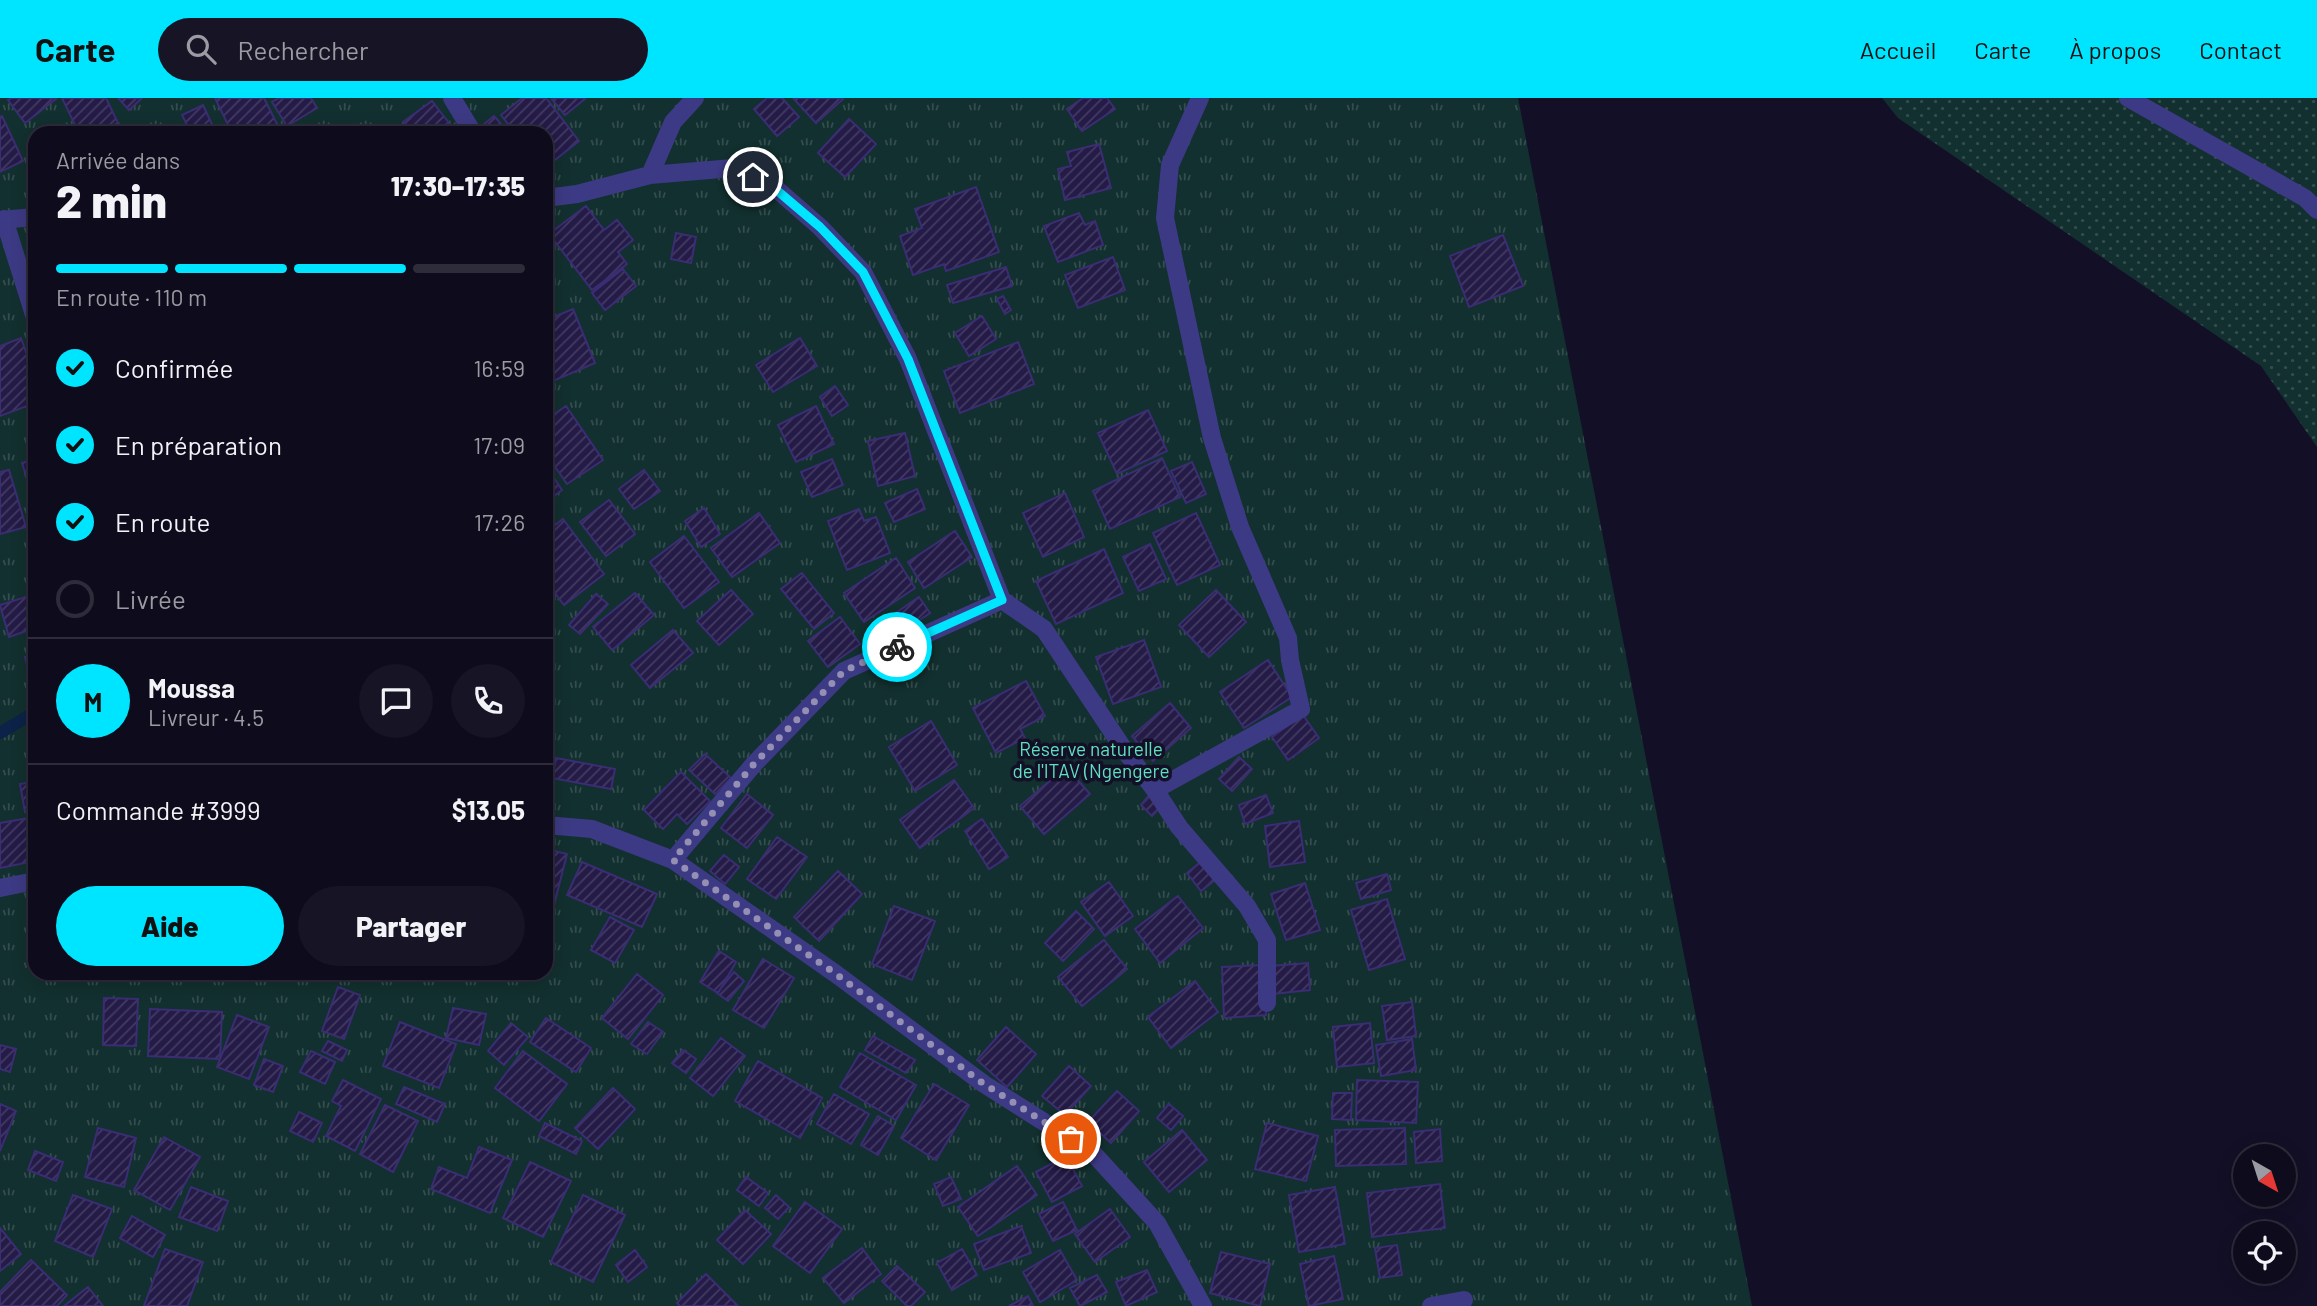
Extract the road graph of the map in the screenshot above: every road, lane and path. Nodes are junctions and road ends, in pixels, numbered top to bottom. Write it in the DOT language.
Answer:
graph roads {
  1 [pos="452,98"];
  2 [pos="695,98"];
  3 [pos="1200,98"];
  4 [pos="2128,98"];
  5 [pos="469,126"];
  6 [pos="650,175"];
  7 [pos="553,197"];
  8 [pos="2317,210"];
  9 [pos="28,217"];
  10 [pos="2,219"];
  11 [pos="28,297"];
  12 [pos="1002,600"];
  13 [pos="1155,790"];
  14 [pos="553,826"];
  15 [pos="673,860"];
  16 [pos="28,882"];
  17 [pos="0,888"];
  18 [pos="1267,1003"];
  19 [pos="1464,1300"];
  20 [pos="1203,1306"];
  21 [pos="1432,1306"];
  1 -- 5 [label="street"];
  2 -- 6 [label="street"];
  3 -- 13 [label="street"];
  4 -- 8 [label="street"];
  6 -- 7 [label="street"];
  6 -- 12 [label="street"];
  9 -- 10 [label="street"];
  10 -- 11 [label="street"];
  12 -- 13 [label="street"];
  12 -- 15 [label="street"];
  13 -- 18 [label="street"];
  14 -- 15 [label="street"];
  15 -- 20 [label="street"];
  16 -- 17 [label="street"];
  19 -- 21 [label="street"];
}
